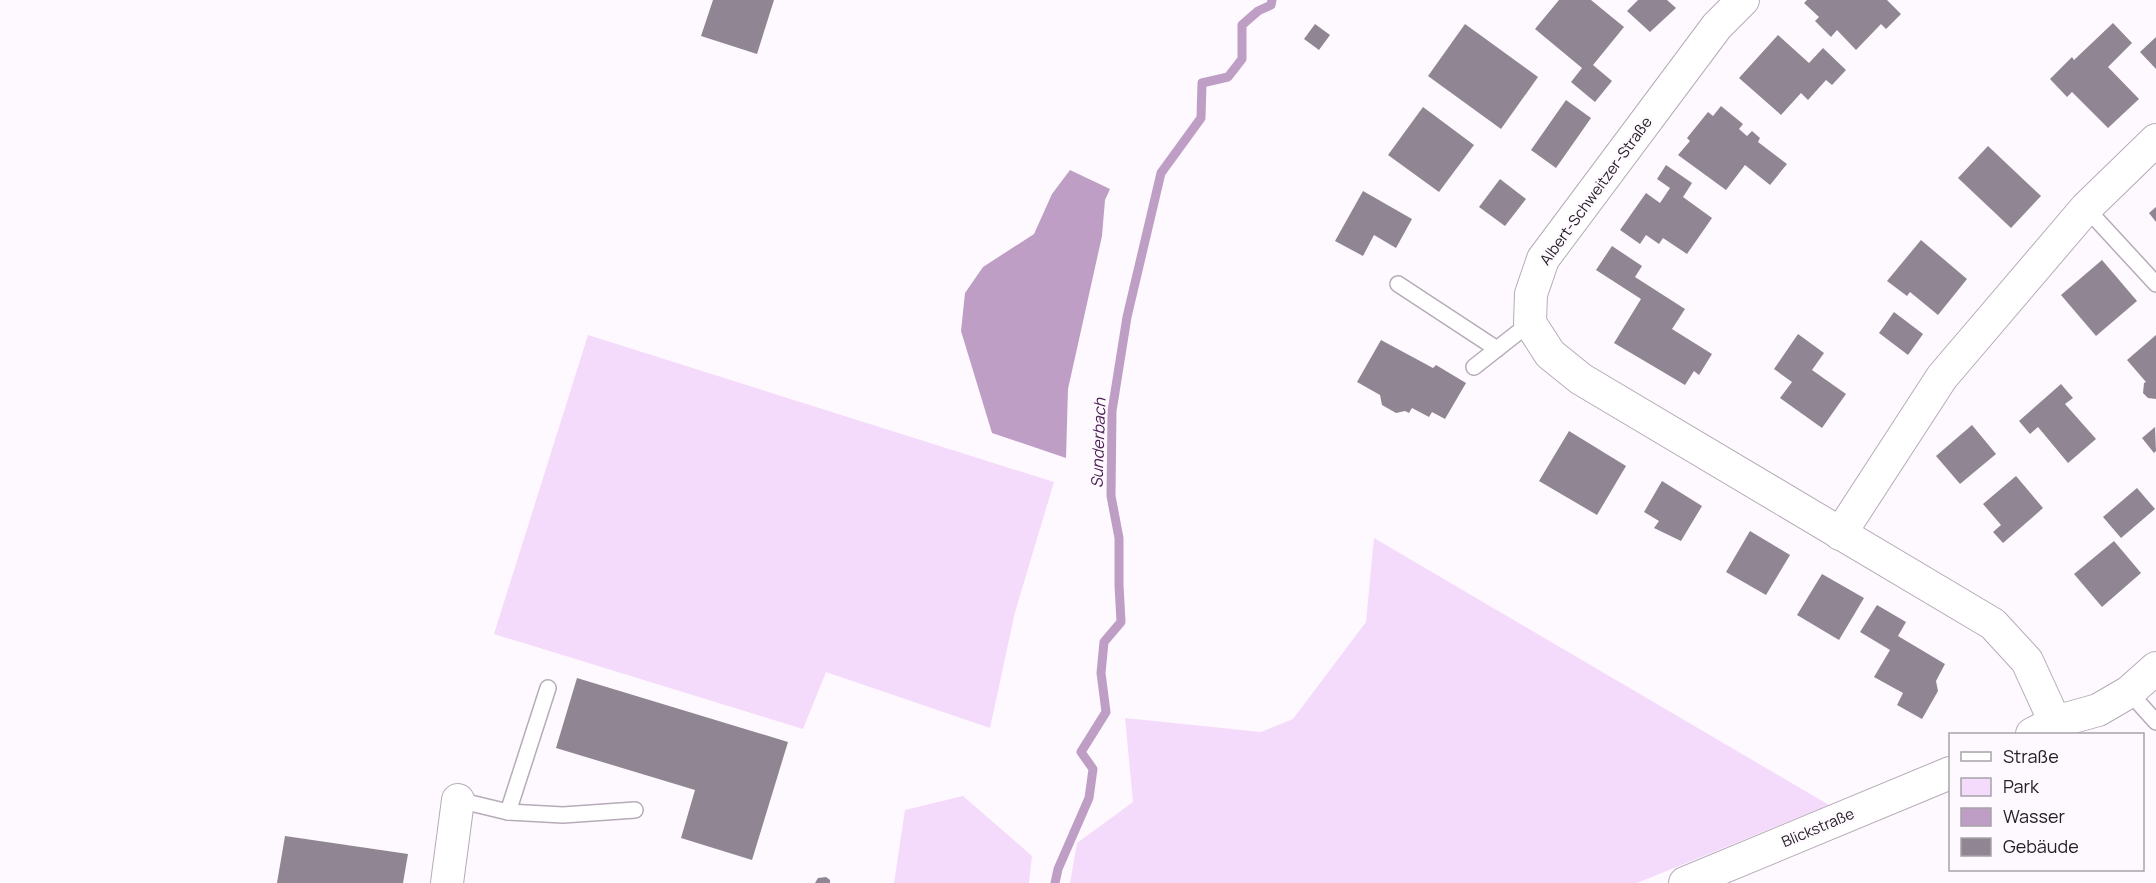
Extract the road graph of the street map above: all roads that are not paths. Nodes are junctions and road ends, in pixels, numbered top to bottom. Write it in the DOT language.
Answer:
graph roads {
  1 [pos="1743,0"];
  2 [pos="2156,140"];
  3 [pos="2086,208"];
  4 [pos="1398,284"];
  5 [pos="2156,284"];
  6 [pos="1530,323"];
  7 [pos="1497,349"];
  8 [pos="1474,367"];
  9 [pos="1840,534"];
  10 [pos="2156,668"];
  11 [pos="548,688"];
  12 [pos="2129,692"];
  13 [pos="2156,722"];
  14 [pos="2044,728"];
  15 [pos="1949,773"];
  16 [pos="458,800"];
  17 [pos="635,810"];
  18 [pos="508,812"];
  19 [pos="447,883"];
  20 [pos="1685,883"];
  1 -- 6 [label="street, Albert-Schweitzer-Straße"];
  2 -- 3 [label="street"];
  3 -- 5 [label="lane"];
  3 -- 9 [label="street"];
  4 -- 7 [label="lane"];
  6 -- 7 [label="lane"];
  6 -- 9 [label="street"];
  7 -- 8 [label="lane"];
  9 -- 14 [label="street"];
  10 -- 12 [label="street"];
  11 -- 18 [label="lane"];
  12 -- 13 [label="lane"];
  12 -- 14 [label="street"];
  15 -- 20 [label="street, Blickstraße"];
  16 -- 18 [label="lane"];
  16 -- 19 [label="street"];
  17 -- 18 [label="lane"];
}
